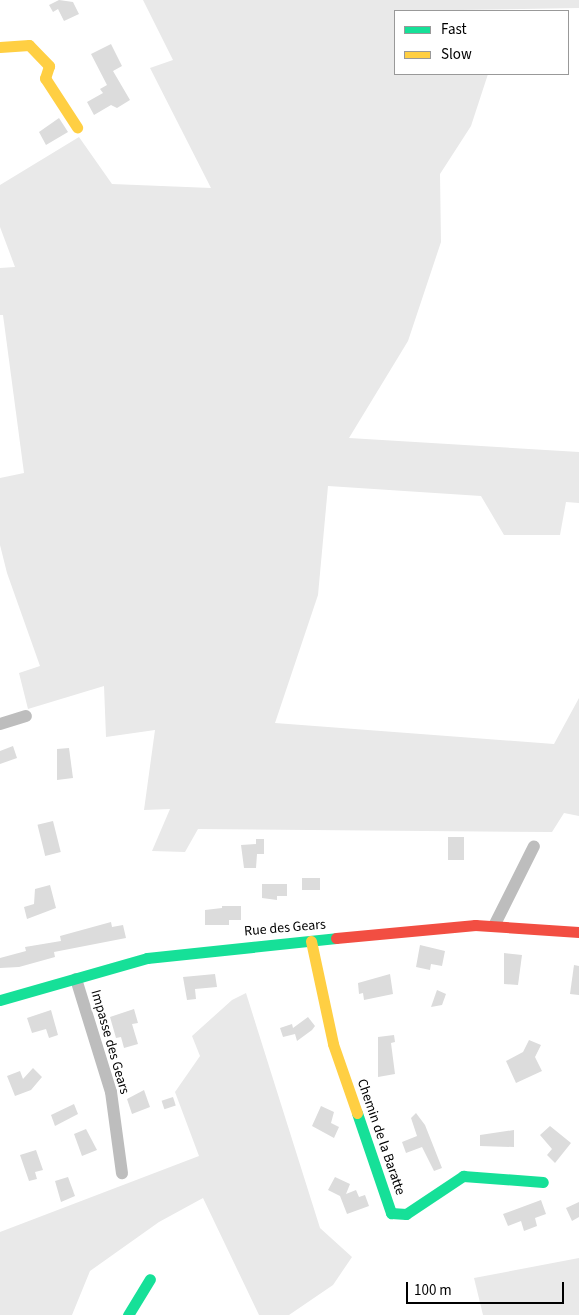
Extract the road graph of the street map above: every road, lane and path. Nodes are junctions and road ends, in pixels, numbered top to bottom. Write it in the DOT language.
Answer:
graph roads {
  1 [pos="0,47"];
  2 [pos="77,127"];
  3 [pos="26,716"];
  4 [pos="0,724"];
  5 [pos="534,846"];
  6 [pos="494,926"];
  7 [pos="579,932"];
  8 [pos="311,941"];
  9 [pos="76,979"];
  10 [pos="0,1000"];
  11 [pos="122,1173"];
  12 [pos="543,1182"];
  13 [pos="150,1279"];
  14 [pos="128,1315"];
  1 -- 2 [label="street"];
  3 -- 4 [label="street"];
  5 -- 6 [label="street"];
  6 -- 7 [label="street, Rue des Gears"];
  6 -- 8 [label="street, Rue des Gears"];
  8 -- 9 [label="street, Rue des Gears"];
  8 -- 12 [label="street, Chemin de la Baratte"];
  9 -- 10 [label="street, Rue des Gears"];
  9 -- 11 [label="street, Impasse des Gears"];
  13 -- 14 [label="street"];
}
